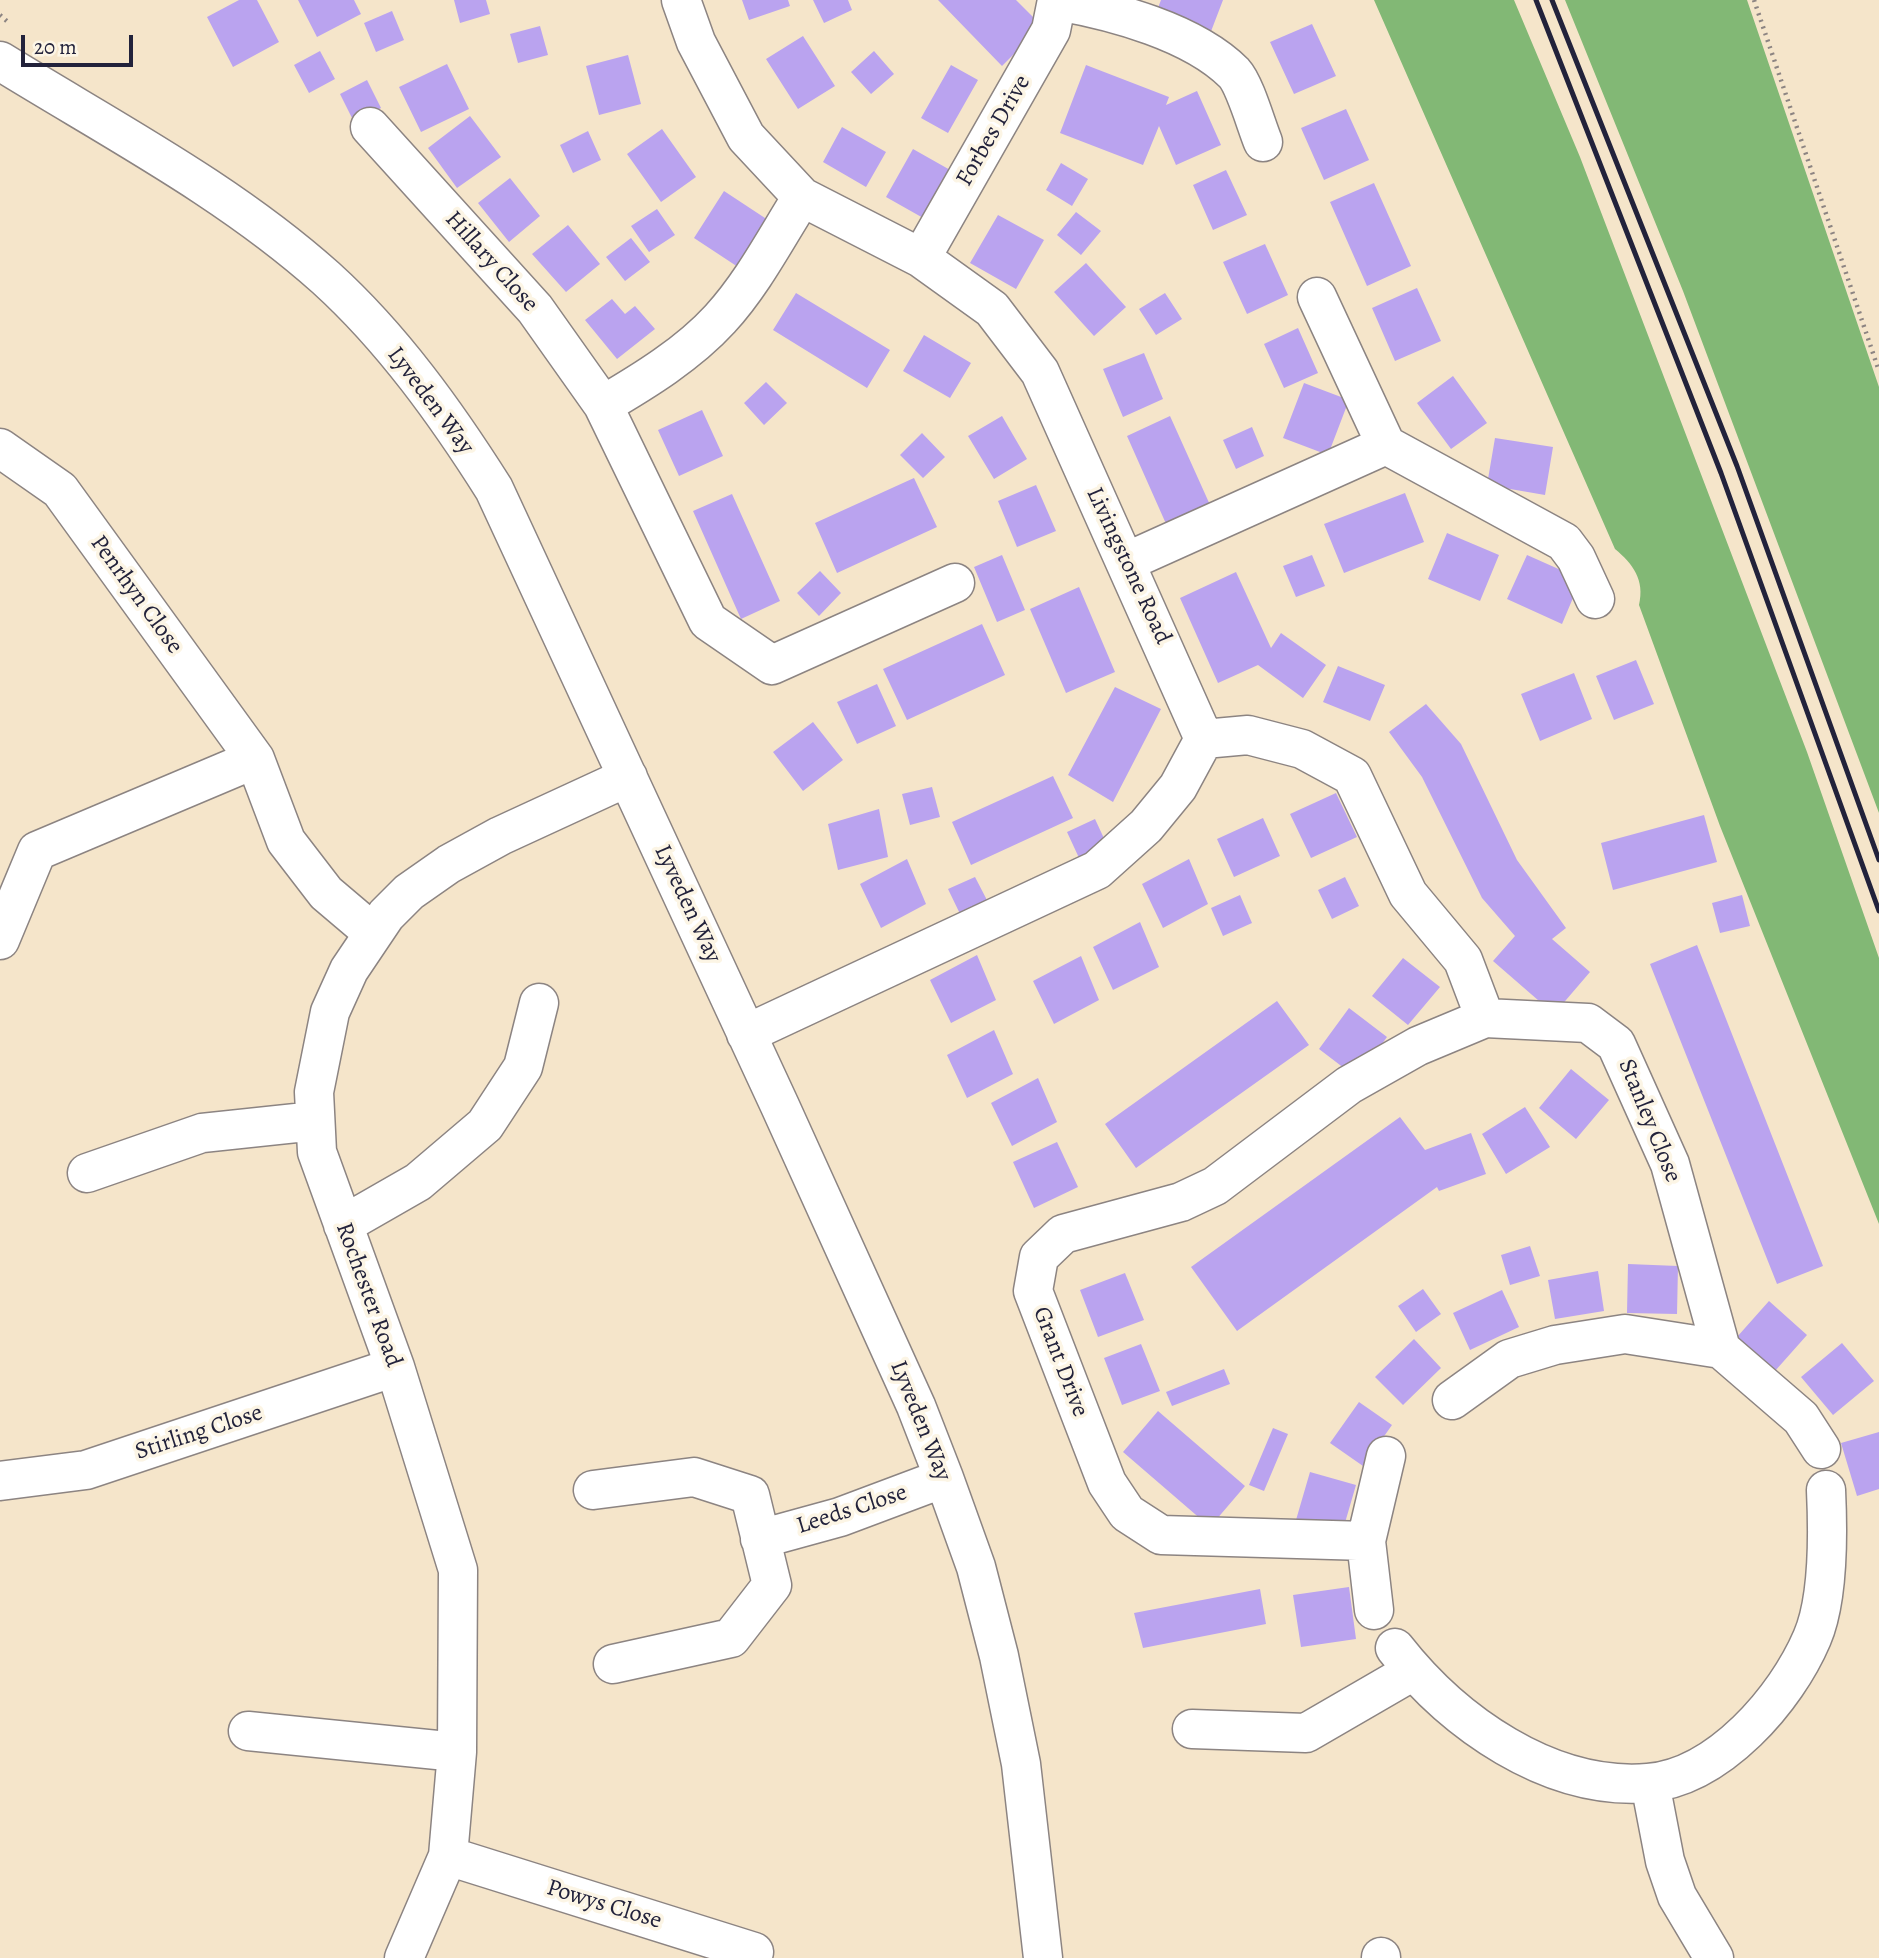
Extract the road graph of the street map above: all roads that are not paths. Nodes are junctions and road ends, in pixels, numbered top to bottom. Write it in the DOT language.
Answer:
graph roads {
  1 [pos="681,0"];
  2 [pos="1058,0"];
  3 [pos="0,61"];
  4 [pos="370,127"];
  5 [pos="1263,142"];
  6 [pos="802,197"];
  7 [pos="921,258"];
  8 [pos="1317,297"];
  9 [pos="603,405"];
  10 [pos="1386,445"];
  11 [pos="0,448"];
  12 [pos="1126,562"];
  13 [pos="955,583"];
  14 [pos="1595,599"];
  15 [pos="1204,739"];
  16 [pos="256,760"];
  17 [pos="628,777"];
  18 [pos="372,932"];
  19 [pos="0,940"];
  20 [pos="539,1003"];
  21 [pos="1485,1018"];
  22 [pos="747,1034"];
  23 [pos="315,1121"];
  24 [pos="87,1173"];
  25 [pos="343,1225"];
  26 [pos="1721,1349"];
  27 [pos="395,1367"];
  28 [pos="1452,1400"];
  29 [pos="1821,1449"];
  30 [pos="1386,1456"];
  31 [pos="944,1478"];
  32 [pos="0,1480"];
  33 [pos="593,1490"];
  34 [pos="1826,1490"];
  35 [pos="760,1539"];
  36 [pos="1367,1541"];
  37 [pos="1374,1610"];
  38 [pos="613,1664"];
  39 [pos="1192,1729"];
  40 [pos="248,1731"];
  41 [pos="457,1752"];
  42 [pos="1650,1783"];
  43 [pos="449,1856"];
  44 [pos="404,1958"];
  45 [pos="752,1958"];
  46 [pos="1043,1958"];
  47 [pos="1714,1958"];
  1 -- 6 [label="street, Livingstone Road"];
  2 -- 5 [label="street, Forbes Drive"];
  2 -- 7 [label="street, Forbes Drive"];
  3 -- 17 [label="street, Lyveden Way"];
  4 -- 9 [label="street, Hillary Close"];
  6 -- 7 [label="street, Livingstone Road"];
  6 -- 9 [label="street"];
  7 -- 12 [label="street, Livingstone Road"];
  8 -- 10 [label="street"];
  9 -- 13 [label="street, Hillary Close"];
  10 -- 12 [label="street"];
  10 -- 14 [label="street"];
  11 -- 16 [label="street, Penrhyn Close"];
  12 -- 15 [label="street, Livingstone Road"];
  15 -- 21 [label="street"];
  15 -- 22 [label="street"];
  16 -- 18 [label="street, Penrhyn Close"];
  16 -- 19 [label="street"];
  17 -- 18 [label="street, Rochester Road"];
  17 -- 22 [label="street, Lyveden Way"];
  18 -- 23 [label="street, Rochester Road"];
  20 -- 25 [label="street"];
  21 -- 26 [label="street, Stanley Close"];
  21 -- 36 [label="street, Grant Drive"];
  22 -- 31 [label="street, Lyveden Way"];
  23 -- 24 [label="street"];
  23 -- 25 [label="street, Rochester Road"];
  25 -- 27 [label="street, Rochester Road"];
  26 -- 28 [label="street"];
  26 -- 29 [label="street"];
  27 -- 32 [label="street, Stirling Close"];
  27 -- 41 [label="street, Rochester Road"];
  30 -- 36 [label="street"];
  31 -- 35 [label="street, Leeds Close"];
  31 -- 46 [label="street, Lyveden Way"];
  33 -- 35 [label="street"];
  34 -- 42 [label="street"];
  35 -- 38 [label="street"];
  36 -- 37 [label="street"];
  39 -- 42 [label="street"];
  40 -- 41 [label="street"];
  41 -- 43 [label="street, Rochester Road"];
  42 -- 47 [label="street"];
  43 -- 44 [label="street, Rochester Road"];
  43 -- 45 [label="street, Powys Close"];
}
